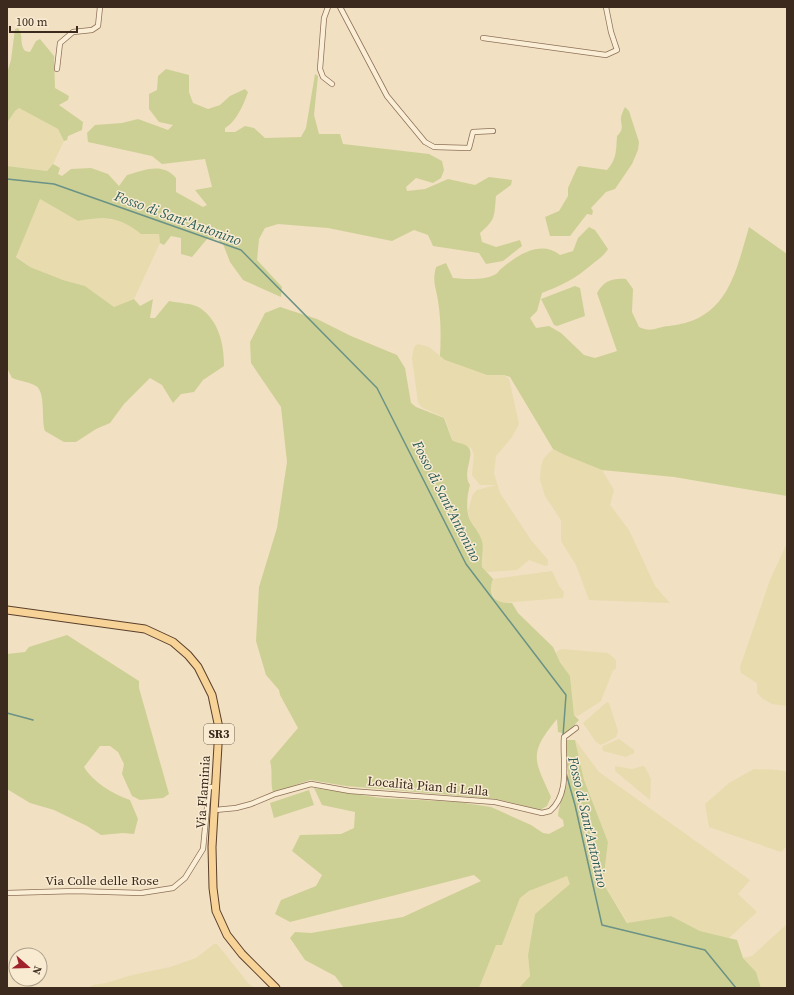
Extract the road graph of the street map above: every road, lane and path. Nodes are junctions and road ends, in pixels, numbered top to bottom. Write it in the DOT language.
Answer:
graph roads {
  1 [pos="100,7"];
  2 [pos="328,7"];
  3 [pos="340,7"];
  4 [pos="606,7"];
  5 [pos="483,38"];
  6 [pos="57,69"];
  7 [pos="332,84"];
  8 [pos="493,131"];
  9 [pos="7,610"];
  10 [pos="576,728"];
  11 [pos="216,787"];
  12 [pos="215,810"];
  13 [pos="7,893"];
  14 [pos="276,988"];
  1 -- 6 [label="street"];
  2 -- 7 [label="street"];
  3 -- 8 [label="street"];
  4 -- 5 [label="street"];
  9 -- 11 [label="main road, Via Flaminia / SR3"];
  10 -- 12 [label="street, Località Pian di Lalla"];
  11 -- 12 [label="main road, Via Flaminia / SR3"];
  11 -- 13 [label="street, Via Colle delle Rose"];
  12 -- 14 [label="main road, Via Flaminia / SR3"];
}
